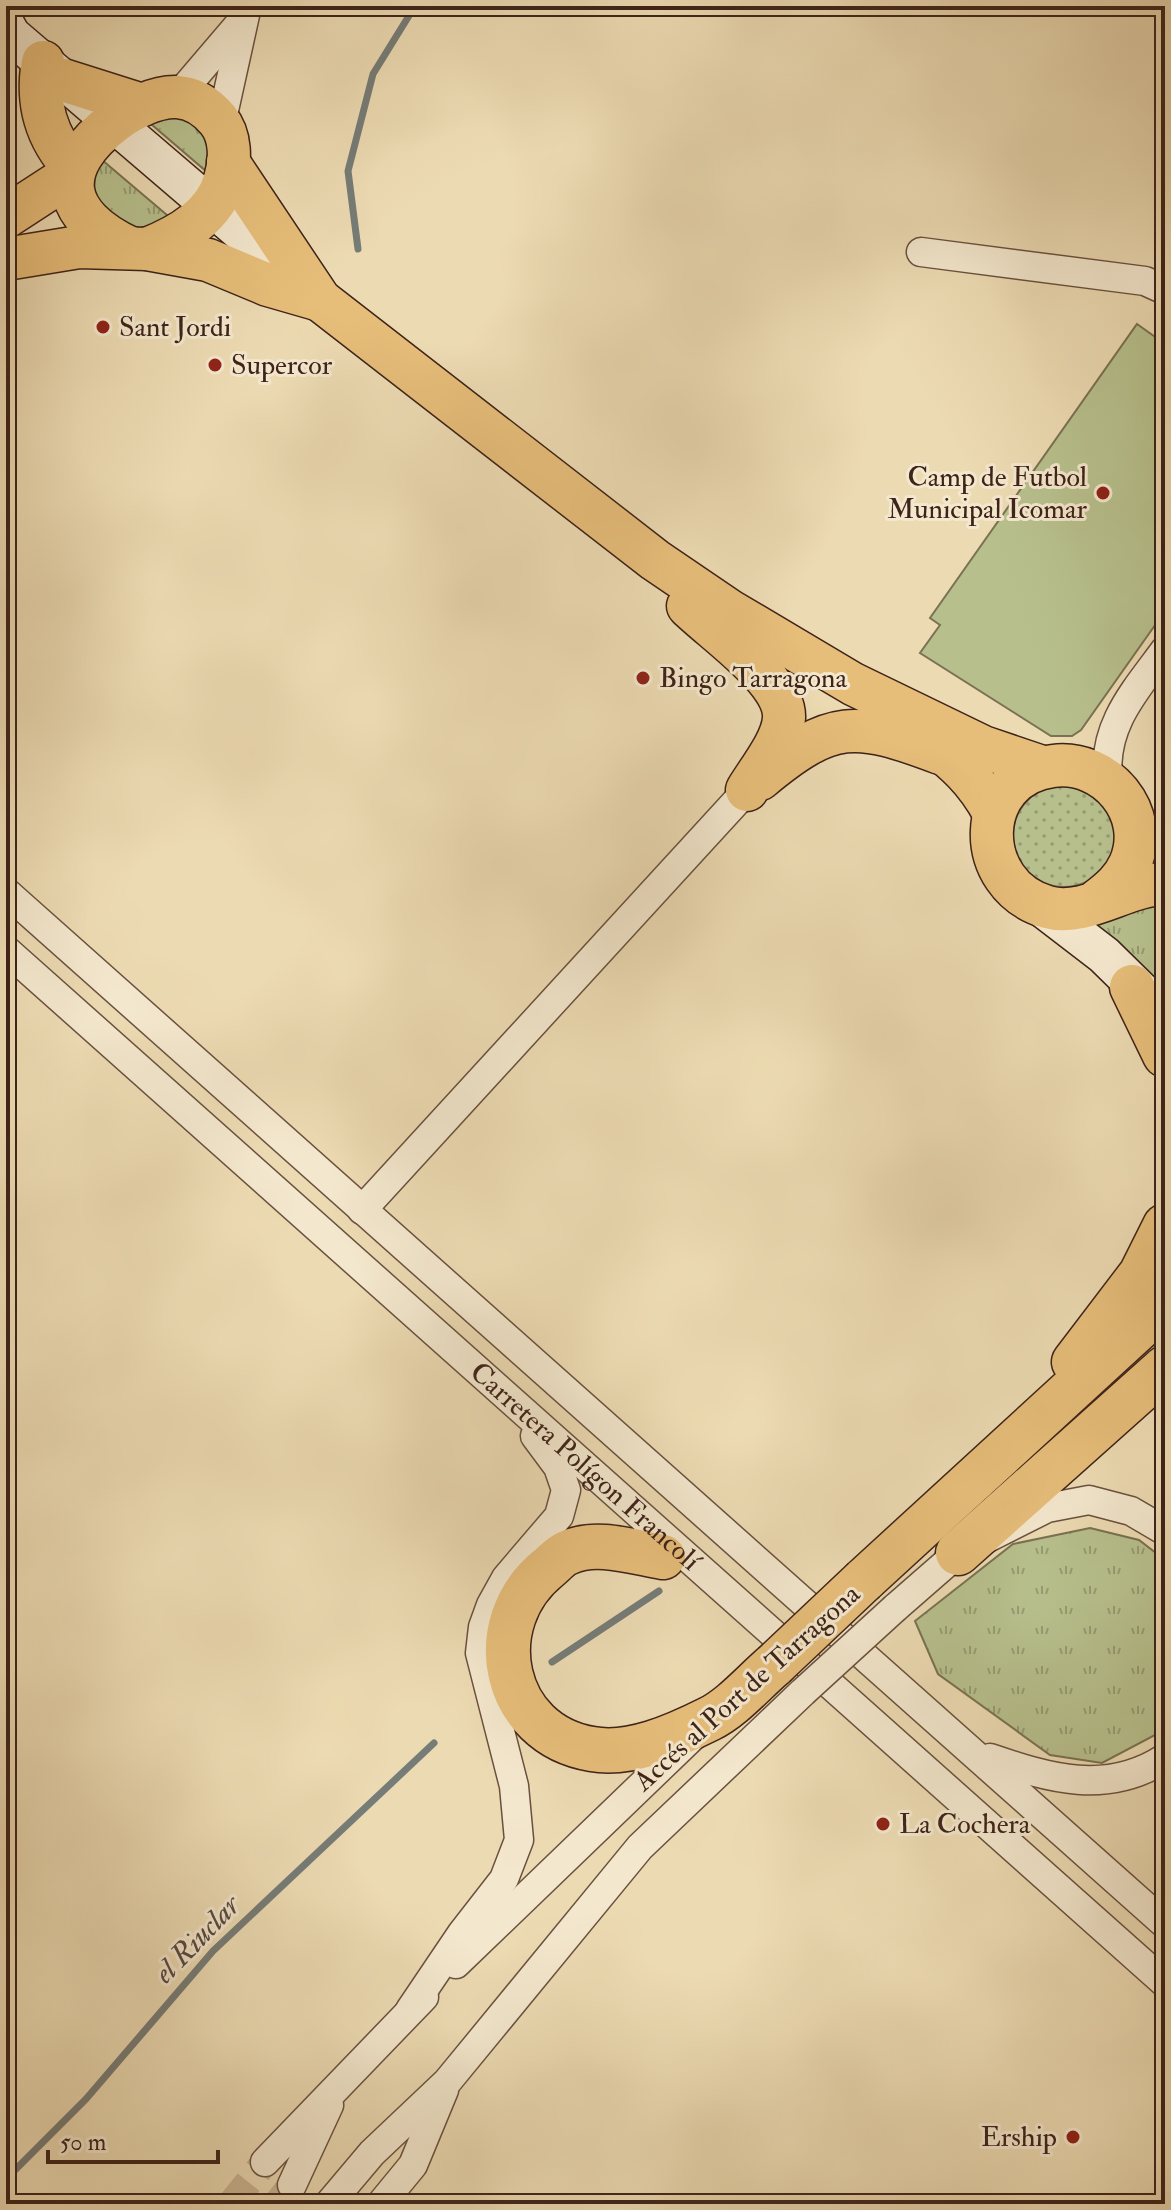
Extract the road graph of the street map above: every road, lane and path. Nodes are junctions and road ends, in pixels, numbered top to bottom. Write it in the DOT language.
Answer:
graph roads {
  1 [pos="244,14"];
  2 [pos="8,31"];
  3 [pos="53,71"];
  4 [pos="144,108"];
  5 [pos="225,143"];
  6 [pos="67,164"];
  7 [pos="210,208"];
  8 [pos="19,209"];
  9 [pos="138,249"];
  10 [pos="921,252"];
  11 [pos="6,259"];
  12 [pos="1165,290"];
  13 [pos="320,300"];
  14 [pos="593,513"];
  15 [pos="1165,650"];
  16 [pos="853,684"];
  17 [pos="950,757"];
  18 [pos="1042,767"];
  19 [pos="1108,780"];
  20 [pos="747,790"];
  21 [pos="994,813"];
  22 [pos="1133,818"];
  23 [pos="1165,846"];
  24 [pos="1165,884"];
  25 [pos="6,892"];
  26 [pos="1098,900"];
  27 [pos="1035,902"];
  28 [pos="6,950"];
  29 [pos="1149,1000"];
  30 [pos="1165,1055"];
  31 [pos="362,1210"];
  32 [pos="1165,1226"];
  33 [pos="1165,1304"];
  34 [pos="1165,1368"];
  35 [pos="501,1390"];
  36 [pos="1028,1430"];
  37 [pos="564,1481"];
  38 [pos="1165,1531"];
  39 [pos="958,1553"];
  40 [pos="663,1557"];
  41 [pos="879,1594"];
  42 [pos="744,1605"];
  43 [pos="788,1678"];
  44 [pos="712,1718"];
  45 [pos="976,1753"];
  46 [pos="1165,1758"];
  47 [pos="1165,1924"];
  48 [pos="1165,1983"];
  49 [pos="410,2010"];
  50 [pos="339,2082"];
  51 [pos="447,2082"];
  52 [pos="265,2162"];
  53 [pos="292,2185"];
  54 [pos="329,2204"];
  55 [pos="381,2204"];
  1 -- 4 [label="street"];
  1 -- 5 [label="street"];
  2 -- 3 [label="main road"];
  3 -- 4 [label="main road"];
  3 -- 6 [label="main road"];
  4 -- 5 [label="main road"];
  4 -- 6 [label="main road"];
  4 -- 7 [label="main road"];
  5 -- 7 [label="main road"];
  5 -- 13 [label="main road"];
  6 -- 8 [label="main road"];
  6 -- 9 [label="main road"];
  7 -- 9 [label="main road"];
  7 -- 13 [label="main road"];
  9 -- 11 [label="main road"];
  9 -- 13 [label="main road"];
  10 -- 12 [label="street"];
  13 -- 14 [label="main road"];
  14 -- 16 [label="main road"];
  14 -- 20 [label="main road"];
  15 -- 19 [label="street"];
  16 -- 17 [label="main road"];
  16 -- 18 [label="main road"];
  17 -- 20 [label="main road"];
  17 -- 21 [label="main road"];
  18 -- 19 [label="main road"];
  18 -- 21 [label="main road"];
  19 -- 22 [label="main road"];
  20 -- 31 [label="street"];
  21 -- 27 [label="main road"];
  22 -- 23 [label="main road"];
  22 -- 26 [label="main road"];
  24 -- 26 [label="main road"];
  25 -- 31 [label="street, Carretera Polígon Francolí"];
  26 -- 27 [label="main road"];
  27 -- 29 [label="main road"];
  28 -- 35 [label="street, Carretera Polígon Francolí"];
  29 -- 30 [label="highway"];
  31 -- 45 [label="street, Carretera Polígon Francolí"];
  32 -- 36 [label="highway"];
  33 -- 36 [label="highway, Accés al Port de Tarragona"];
  34 -- 39 [label="highway, Accés al Port de Tarragona"];
  35 -- 37 [label="street"];
  35 -- 42 [label="street, Carretera Polígon Francolí"];
  36 -- 41 [label="highway, Accés al Port de Tarragona"];
  37 -- 40 [label="street"];
  37 -- 49 [label="street"];
  38 -- 39 [label="street"];
  39 -- 41 [label="street, Accés al Port de Tarragona"];
  40 -- 42 [label="street"];
  40 -- 44 [label="highway"];
  41 -- 43 [label="highway, Accés al Port de Tarragona, bridge"];
  42 -- 48 [label="street, Carretera Polígon Francolí"];
  43 -- 44 [label="highway, Accés al Port de Tarragona"];
  43 -- 51 [label="street, Accés al Port de Tarragona"];
  44 -- 49 [label="street, Accés al Port de Tarragona"];
  45 -- 46 [label="street"];
  45 -- 47 [label="street, Carretera Polígon Francolí"];
  49 -- 50 [label="street, Accés al Port de Tarragona"];
  50 -- 52 [label="street, Accés al Port de Tarragona"];
  50 -- 53 [label="street, Accés al Port de Tarragona"];
  51 -- 54 [label="street, Accés al Port de Tarragona"];
  51 -- 55 [label="street, Accés al Port de Tarragona"];
}
